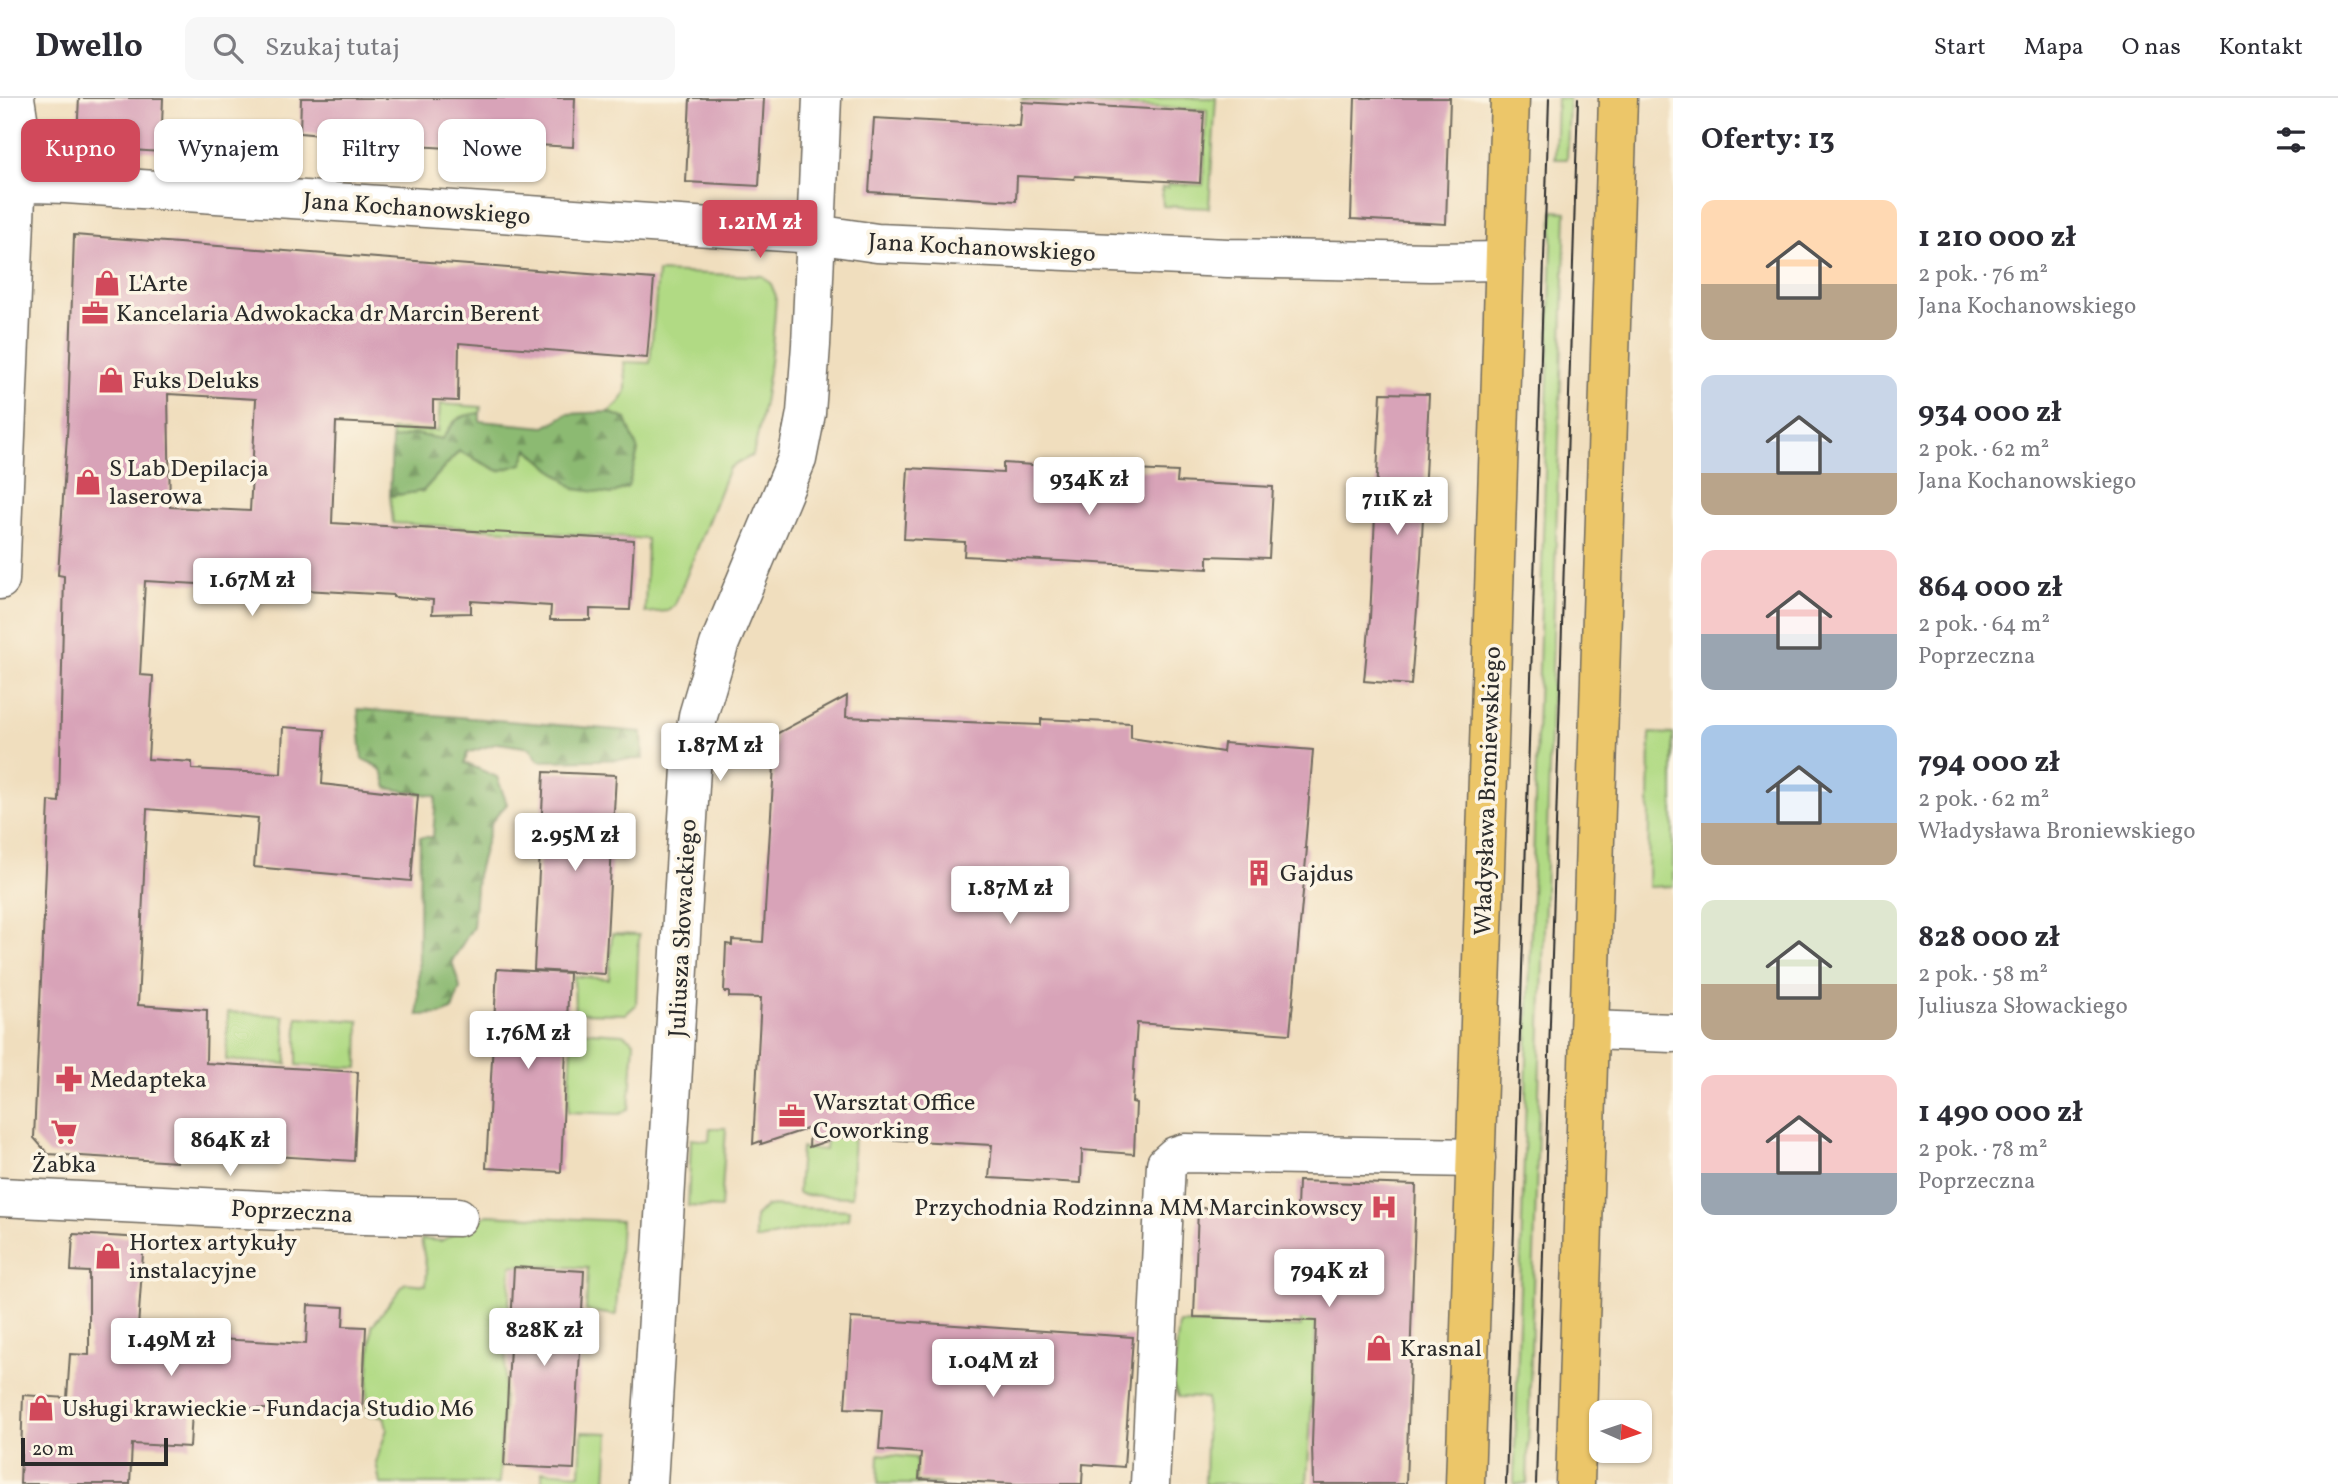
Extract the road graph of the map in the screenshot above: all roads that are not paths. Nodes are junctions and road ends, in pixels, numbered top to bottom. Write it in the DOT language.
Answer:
graph roads {
  1 [pos="15,98"];
  2 [pos="822,98"];
  3 [pos="1510,98"];
  4 [pos="1618,98"];
  5 [pos="8,182"];
  6 [pos="815,234"];
  7 [pos="1505,261"];
  8 [pos="0,580"];
  9 [pos="1589,1030"];
  10 [pos="1673,1032"];
  11 [pos="1476,1158"];
  12 [pos="0,1197"];
  13 [pos="458,1217"];
  14 [pos="648,1484"];
  15 [pos="1150,1484"];
  16 [pos="1465,1484"];
  17 [pos="1575,1484"];
  1 -- 5 [label="street"];
  2 -- 6 [label="street, Juliusza Słowackiego"];
  3 -- 7 [label="main road, Władysława Broniewskiego"];
  4 -- 9 [label="main road"];
  5 -- 6 [label="street, Jana Kochanowskiego"];
  5 -- 8 [label="street"];
  6 -- 7 [label="street, Jana Kochanowskiego"];
  6 -- 14 [label="street, Juliusza Słowackiego"];
  7 -- 11 [label="main road, Władysława Broniewskiego"];
  9 -- 10 [label="street"];
  9 -- 17 [label="main road"];
  11 -- 15 [label="street"];
  11 -- 16 [label="main road, Władysława Broniewskiego"];
  12 -- 13 [label="street, Poprzeczna"];
}
